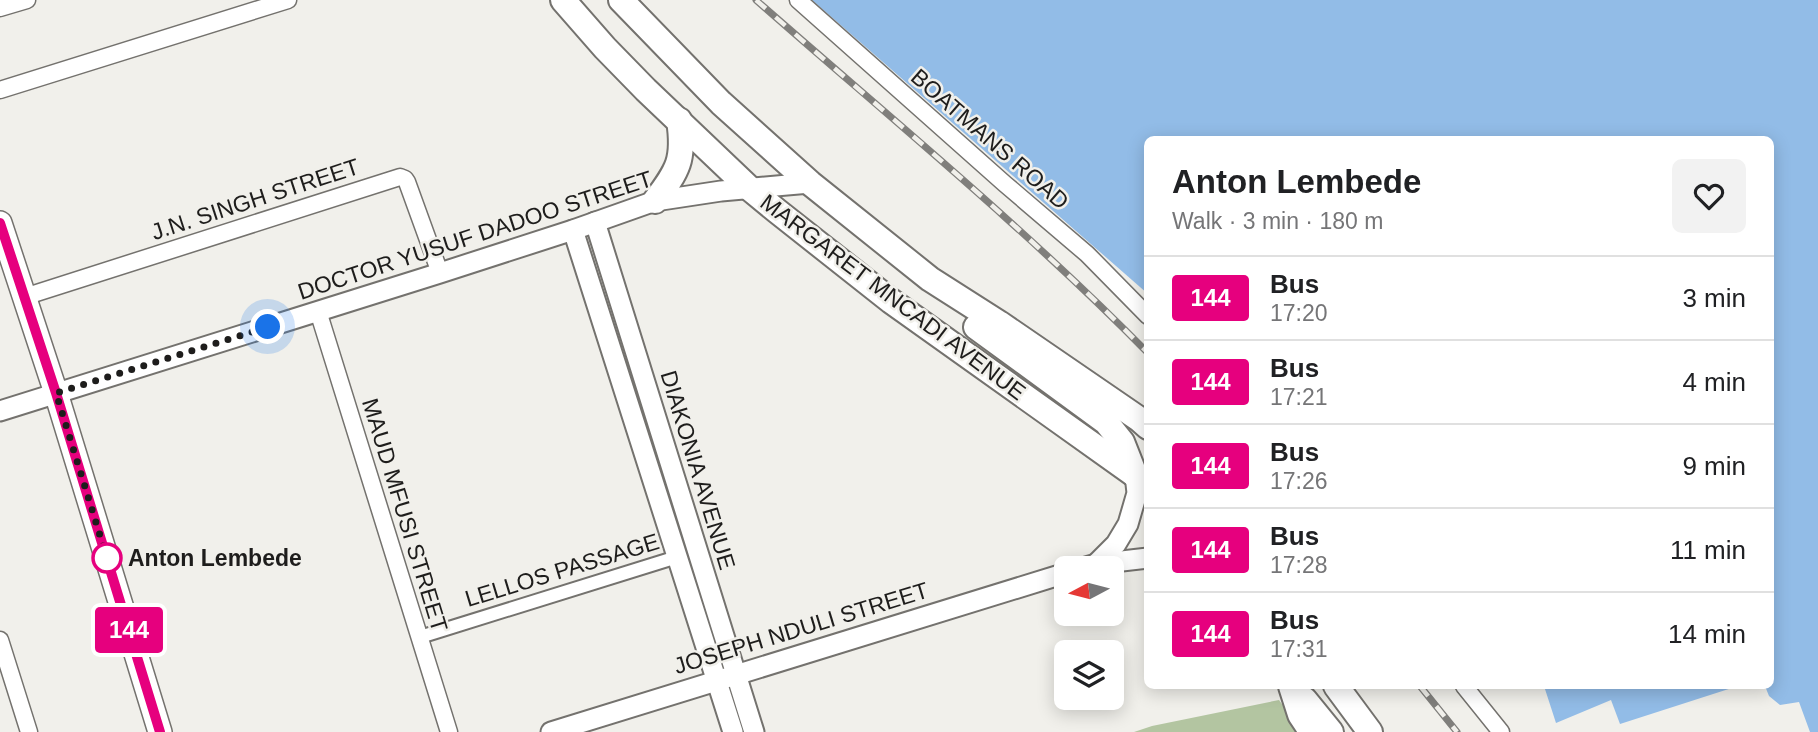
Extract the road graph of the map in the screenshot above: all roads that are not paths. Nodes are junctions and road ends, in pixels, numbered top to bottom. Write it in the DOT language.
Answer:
graph roads {
  1 [pos="27,0"];
  2 [pos="288,0"];
  3 [pos="564,0"];
  4 [pos="621,0"];
  5 [pos="798,0"];
  6 [pos="0,8"];
  7 [pos="0,90"];
  8 [pos="679,120"];
  9 [pos="810,183"];
  10 [pos="749,188"];
  11 [pos="655,201"];
  12 [pos="595,222"];
  13 [pos="0,223"];
  14 [pos="573,230"];
  15 [pos="440,273"];
  16 [pos="930,279"];
  17 [pos="24,297"];
  18 [pos="318,311"];
  19 [pos="1144,312"];
  20 [pos="632,341"];
  21 [pos="611,347"];
  22 [pos="56,393"];
  23 [pos="0,411"];
  24 [pos="1144,423"];
  25 [pos="1142,482"];
  26 [pos="690,526"];
  27 [pos="670,533"];
  28 [pos="1100,556"];
  29 [pos="677,557"];
  30 [pos="1144,559"];
  31 [pos="1124,561"];
  32 [pos="1054,577"];
  33 [pos="420,637"];
  34 [pos="0,640"];
  35 [pos="736,674"];
  36 [pos="716,680"];
  37 [pos="1294,689"];
  38 [pos="1295,689"];
  39 [pos="1338,689"];
  40 [pos="1466,689"];
  41 [pos="588,726"];
  42 [pos="29,732"];
  43 [pos="160,732"];
  44 [pos="449,732"];
  45 [pos="551,732"];
  46 [pos="733,732"];
  47 [pos="754,732"];
  48 [pos="1314,732"];
  49 [pos="1331,732"];
  50 [pos="1370,732"];
  51 [pos="1501,732"];
  1 -- 6 [label="street"];
  2 -- 7 [label="street"];
  3 -- 8 [label="main road, MARGARET MNCADI AVENUE"];
  4 -- 9 [label="main road, MARGARET MNCADI AVENUE"];
  5 -- 19 [label="street, BOATMANS ROAD"];
  8 -- 10 [label="main road, MARGARET MNCADI AVENUE"];
  8 -- 11 [label="main road"];
  9 -- 10 [label="street, DOCTOR YUSUF DADOO STREET"];
  9 -- 16 [label="main road, MARGARET MNCADI AVENUE"];
  10 -- 11 [label="street, DOCTOR YUSUF DADOO STREET"];
  10 -- 25 [label="main road, MARGARET MNCADI AVENUE"];
  11 -- 12 [label="street, DOCTOR YUSUF DADOO STREET"];
  12 -- 14 [label="street, DOCTOR YUSUF DADOO STREET"];
  12 -- 20 [label="street, DIAKONIA AVENUE"];
  13 -- 17 [label="main road"];
  14 -- 15 [label="street, DOCTOR YUSUF DADOO STREET"];
  14 -- 21 [label="street, DIAKONIA AVENUE"];
  15 -- 17 [label="street, J.N. SINGH STREET"];
  15 -- 18 [label="street, DOCTOR YUSUF DADOO STREET"];
  16 -- 24 [label="main road, MARGARET MNCADI AVENUE"];
  16 -- 25 [label="main road"];
  17 -- 22 [label="main road"];
  18 -- 22 [label="street, DOCTOR YUSUF DADOO STREET"];
  18 -- 33 [label="street, MAUD MFUSI STREET"];
  20 -- 21 [label="street"];
  20 -- 26 [label="street, DIAKONIA AVENUE"];
  21 -- 27 [label="street, DIAKONIA AVENUE"];
  22 -- 23 [label="street, DOCTOR YUSUF DADOO STREET"];
  22 -- 43 [label="main road"];
  25 -- 28 [label="street"];
  26 -- 27 [label="street"];
  26 -- 35 [label="street, DIAKONIA AVENUE"];
  27 -- 29 [label="street, DIAKONIA AVENUE"];
  29 -- 33 [label="street, LELLOS PASSAGE"];
  29 -- 36 [label="street, DIAKONIA AVENUE"];
  30 -- 31 [label="street"];
  32 -- 35 [label="street, JOSEPH NDULI STREET"];
  33 -- 44 [label="street, MAUD MFUSI STREET"];
  34 -- 42 [label="street"];
  35 -- 36 [label="street, JOSEPH NDULI STREET"];
  35 -- 47 [label="street, DIAKONIA AVENUE"];
  36 -- 41 [label="street, JOSEPH NDULI STREET"];
  36 -- 46 [label="street, DIAKONIA AVENUE"];
  37 -- 48 [label="highway"];
  38 -- 49 [label="main road"];
  39 -- 50 [label="main road"];
  40 -- 51 [label="street"];
  41 -- 45 [label="street, JOSEPH NDULI STREET"];
}
